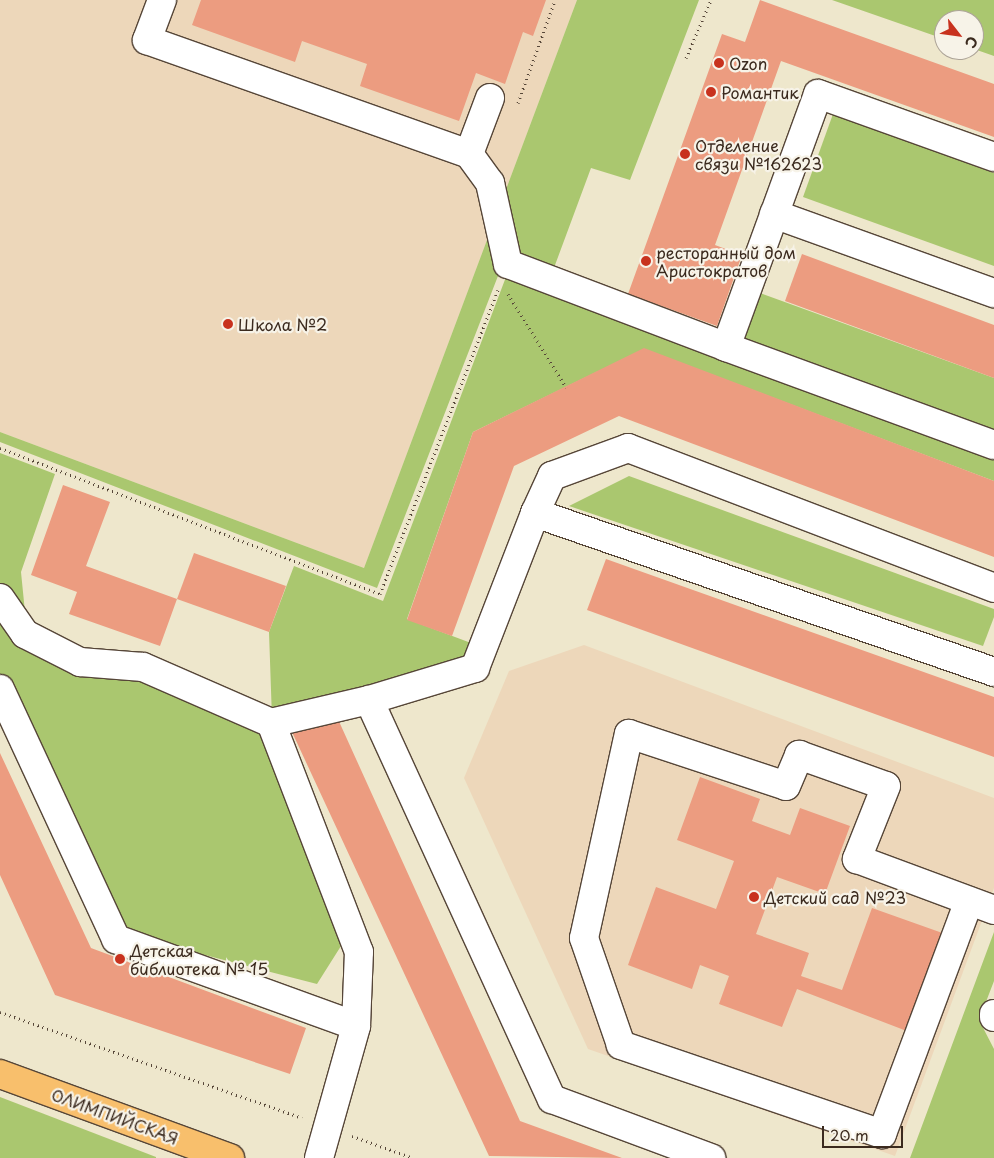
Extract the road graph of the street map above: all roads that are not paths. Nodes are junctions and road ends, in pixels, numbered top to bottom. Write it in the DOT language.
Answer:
graph roads {
  1 [pos="162,0"];
  2 [pos="490,98"];
  3 [pos="469,154"];
  4 [pos="994,157"];
  5 [pos="774,214"];
  6 [pos="994,293"];
  7 [pos="726,348"];
  8 [pos="994,445"];
  9 [pos="535,513"];
  10 [pos="994,588"];
  11 [pos="0,598"];
  12 [pos="994,672"];
  13 [pos="0,690"];
  14 [pos="369,700"];
  15 [pos="271,722"];
  16 [pos="969,901"];
  17 [pos="994,910"];
  18 [pos="356,1026"];
  19 [pos="0,1074"];
  20 [pos="230,1158"];
  21 [pos="319,1158"];
  22 [pos="711,1158"];
  1 -- 3 [label="lane"];
  2 -- 3 [label="lane"];
  3 -- 7 [label="lane"];
  4 -- 5 [label="lane"];
  5 -- 6 [label="lane"];
  5 -- 7 [label="lane"];
  7 -- 8 [label="lane"];
  9 -- 10 [label="lane"];
  9 -- 12 [label="lane"];
  9 -- 14 [label="lane"];
  11 -- 15 [label="lane"];
  13 -- 18 [label="lane"];
  14 -- 15 [label="lane"];
  14 -- 22 [label="lane"];
  15 -- 18 [label="lane"];
  16 -- 16 [label="lane"];
  16 -- 17 [label="lane"];
  18 -- 21 [label="lane"];
  19 -- 20 [label="main road, ОЛИМПИЙСКАЯ"];
}
